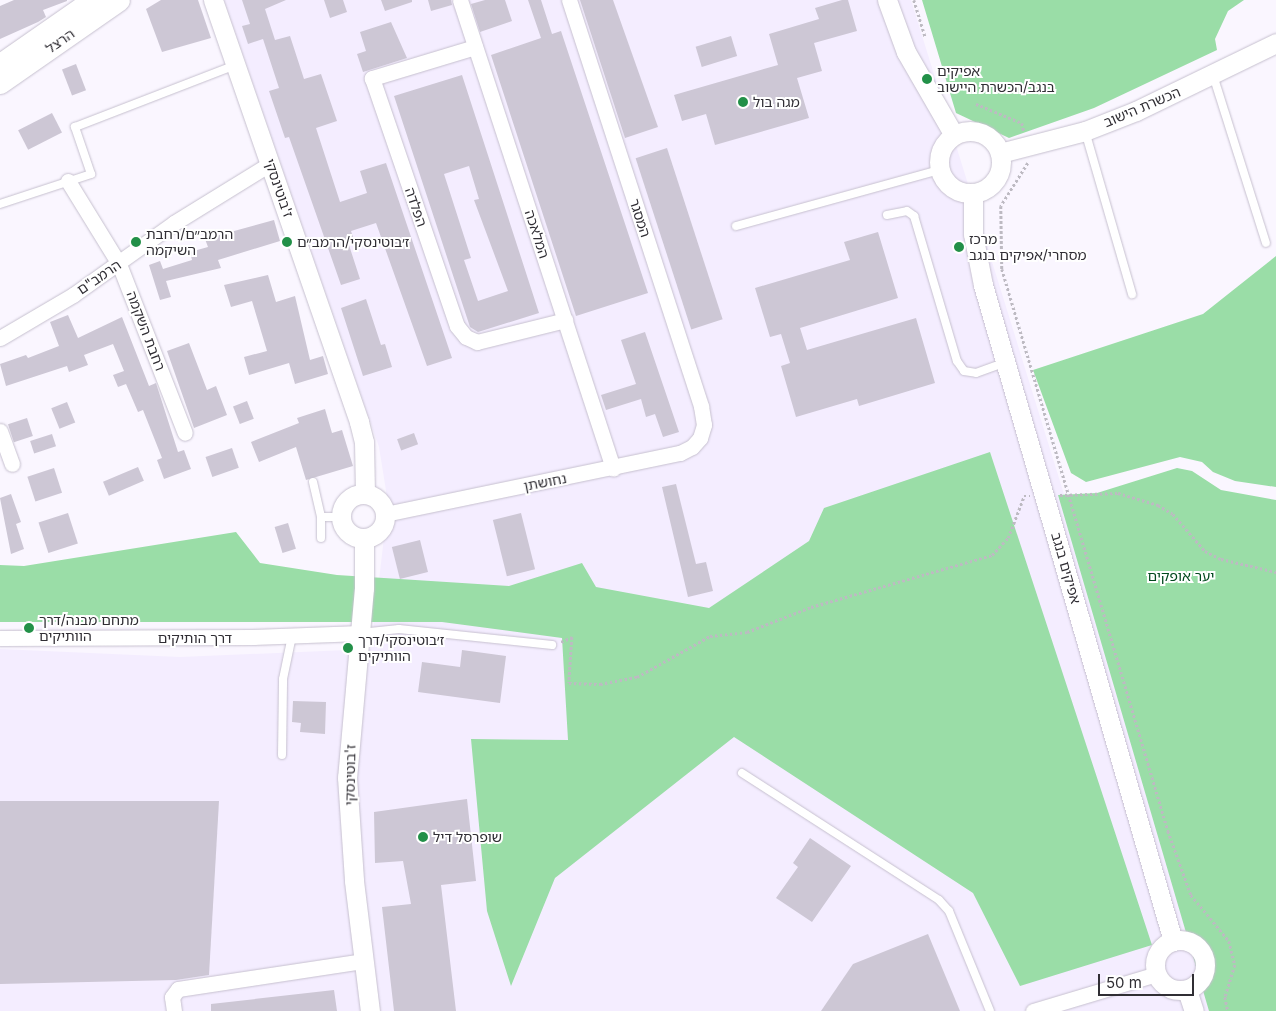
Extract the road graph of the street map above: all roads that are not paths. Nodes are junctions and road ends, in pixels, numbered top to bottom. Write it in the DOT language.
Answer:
graph roads {
  1 [pos="92,0"];
  2 [pos="119,0"];
  3 [pos="213,0"];
  4 [pos="460,0"];
  5 [pos="569,0"];
  6 [pos="887,0"];
  7 [pos="1276,43"];
  8 [pos="475,47"];
  9 [pos="0,64"];
  10 [pos="236,65"];
  11 [pos="1213,75"];
  12 [pos="0,83"];
  13 [pos="1085,131"];
  14 [pos="954,135"];
  15 [pos="1000,153"];
  16 [pos="271,163"];
  17 [pos="940,170"];
  18 [pos="68,181"];
  19 [pos="973,193"];
  20 [pos="0,204"];
  21 [pos="887,215"];
  22 [pos="736,226"];
  23 [pos="1266,243"];
  24 [pos="119,264"];
  25 [pos="1132,294"];
  26 [pos="565,320"];
  27 [pos="0,338"];
  28 [pos="1006,362"];
  29 [pos="0,431"];
  30 [pos="185,433"];
  31 [pos="700,438"];
  32 [pos="12,464"];
  33 [pos="613,469"];
  34 [pos="313,482"];
  35 [pos="364,494"];
  36 [pos="385,514"];
  37 [pos="321,517"];
  38 [pos="340,517"];
  39 [pos="321,538"];
  40 [pos="364,538"];
  41 [pos="360,633"];
  42 [pos="292,636"];
  43 [pos="0,638"];
  44 [pos="552,645"];
  45 [pos="282,755"];
  46 [pos="742,773"];
  47 [pos="1173,941"];
  48 [pos="364,962"];
  49 [pos="1156,974"];
  50 [pos="1187,990"];
  51 [pos="174,1011"];
  52 [pos="370,1011"];
  53 [pos="990,1011"];
  54 [pos="1033,1011"];
  55 [pos="1194,1011"];
  1 -- 9 [label="main road, הרצל"];
  2 -- 12 [label="main road, הרצל"];
  3 -- 10 [label="street, ז'בוטינסקי"];
  4 -- 8 [label="street, המלאכה"];
  5 -- 31 [label="street, המסגר"];
  6 -- 14 [label="street"];
  7 -- 11 [label="street, הכשרת הישוב"];
  8 -- 26 [label="street, המלאכה"];
  8 -- 26 [label="street, הפלדה"];
  10 -- 16 [label="street, ז'בוטינסקי"];
  10 -- 18 [label="lane"];
  11 -- 13 [label="street, הכשרת הישוב"];
  11 -- 23 [label="lane"];
  13 -- 15 [label="street, הכשרת הישוב"];
  13 -- 25 [label="lane"];
  14 -- 15 [label="street"];
  14 -- 17 [label="street"];
  15 -- 19 [label="street"];
  16 -- 24 [label="street, הרמב\"ם"];
  16 -- 35 [label="street, ז'בוטינסקי"];
  17 -- 19 [label="street"];
  17 -- 22 [label="lane"];
  18 -- 20 [label="lane"];
  18 -- 24 [label="street, רחבת השקמה"];
  19 -- 28 [label="street, אפיקים בנגב"];
  21 -- 28 [label="lane"];
  24 -- 27 [label="street, הרמב\"ם"];
  24 -- 30 [label="street, רחבת השקמה"];
  26 -- 33 [label="street, המלאכה"];
  28 -- 47 [label="street, אפיקים בנגב"];
  29 -- 32 [label="street"];
  31 -- 33 [label="street, נחושתן"];
  33 -- 36 [label="street, נחושתן"];
  34 -- 37 [label="lane"];
  35 -- 36 [label="street"];
  35 -- 38 [label="street"];
  36 -- 40 [label="street"];
  37 -- 38 [label="lane"];
  37 -- 39 [label="lane"];
  38 -- 40 [label="street"];
  40 -- 41 [label="street, ז'בוטינסקי"];
  41 -- 42 [label="street, דרך הותיקים"];
  41 -- 44 [label="lane"];
  41 -- 48 [label="street, ז'בוטינסקי"];
  42 -- 43 [label="street, דרך הותיקים"];
  42 -- 45 [label="lane"];
  46 -- 53 [label="lane"];
  47 -- 49 [label="street"];
  47 -- 50 [label="street"];
  48 -- 51 [label="street"];
  48 -- 52 [label="street, ז'בוטינסקי"];
  49 -- 50 [label="street"];
  49 -- 54 [label="street"];
  50 -- 55 [label="street"];
}
